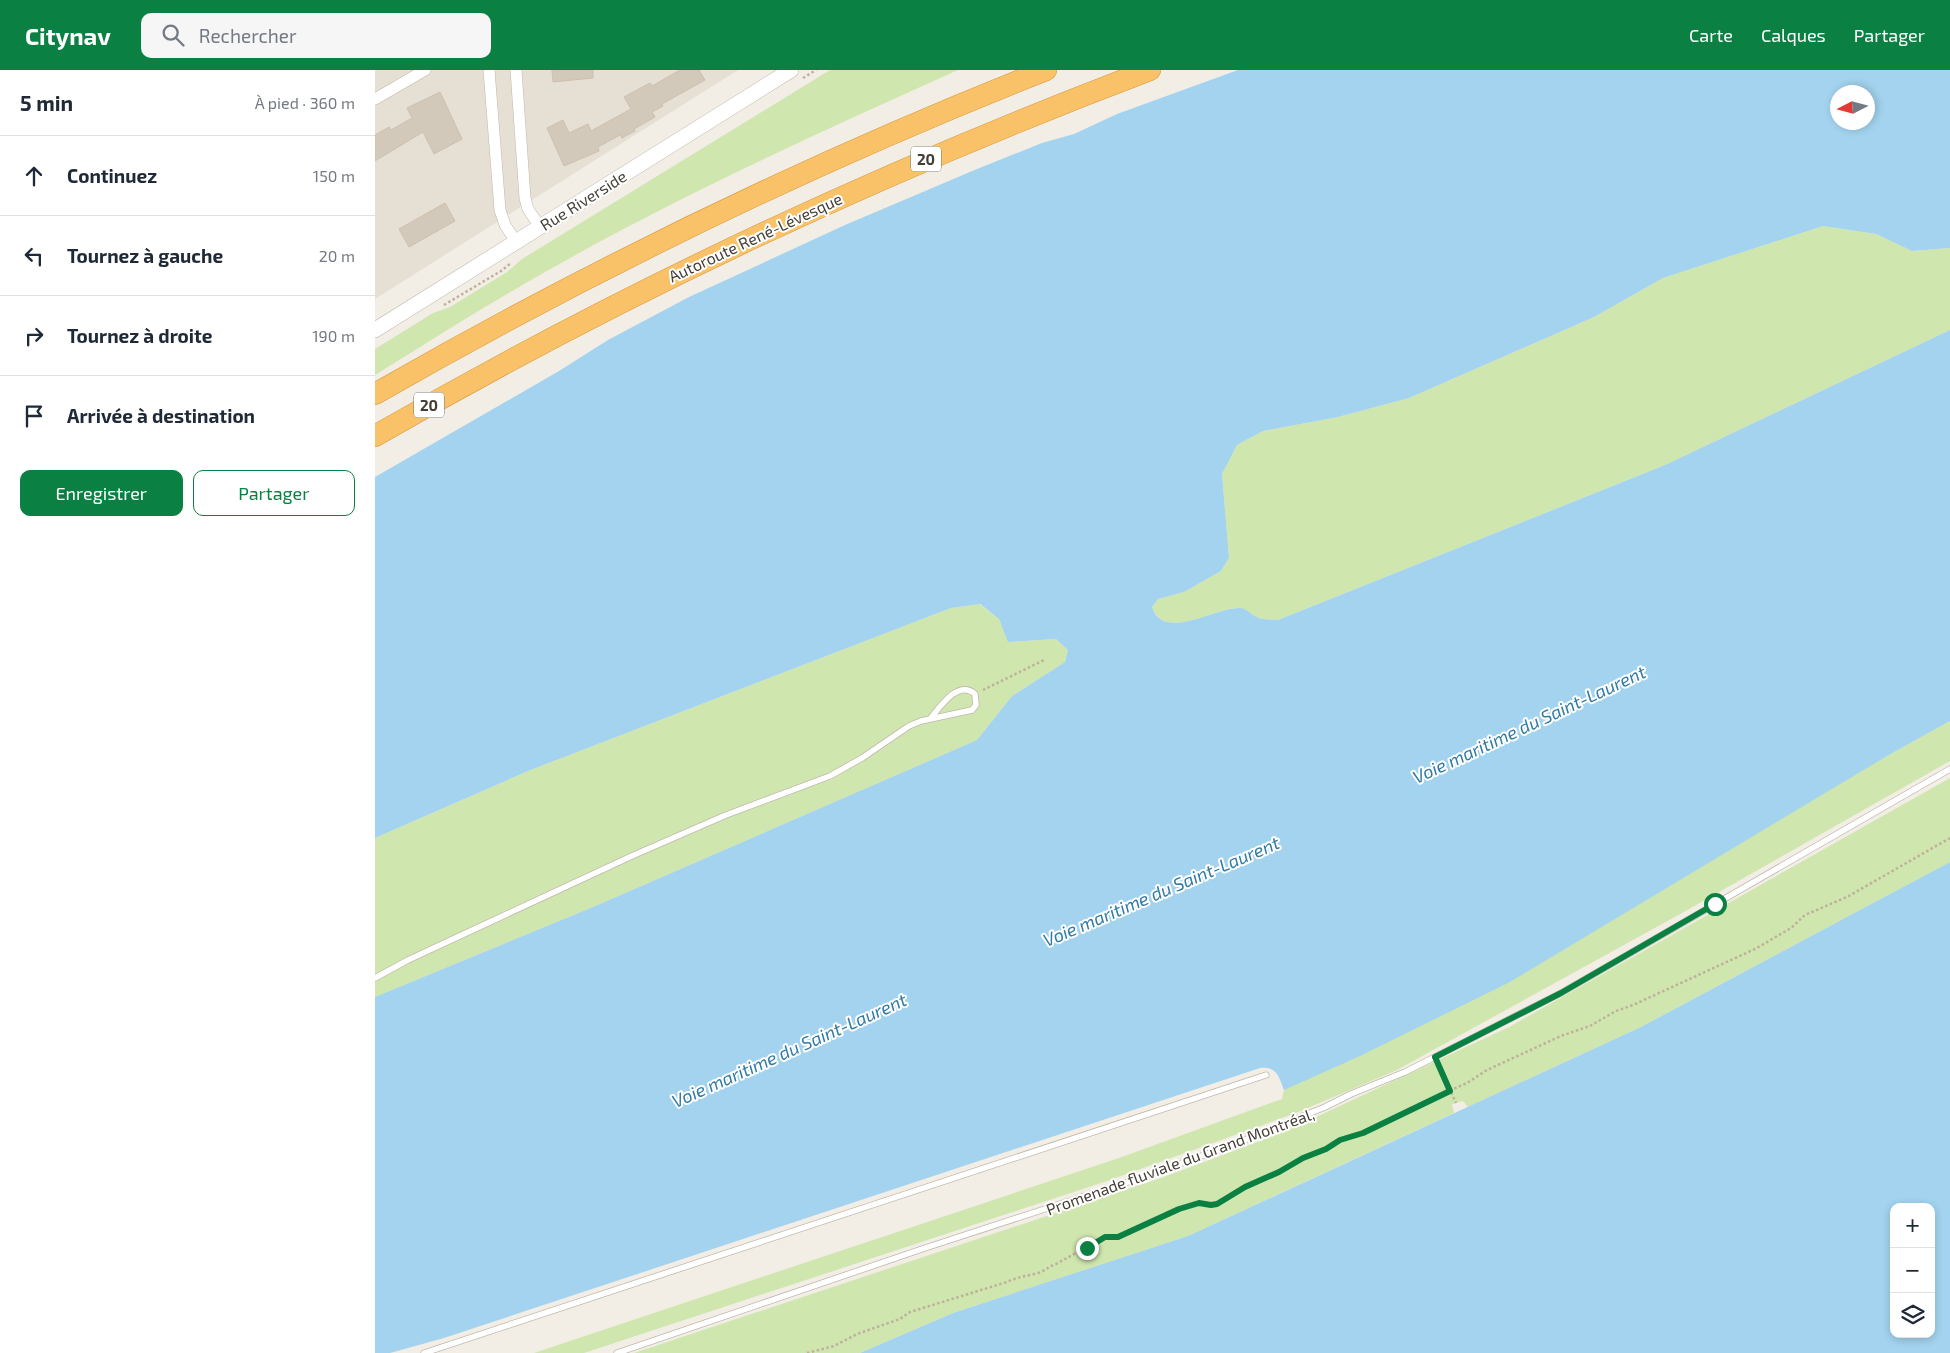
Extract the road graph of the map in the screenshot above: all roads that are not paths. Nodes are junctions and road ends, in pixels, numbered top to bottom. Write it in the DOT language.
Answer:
graph roads {
  1 [pos="425,70"];
  2 [pos="489,70"];
  3 [pos="516,70"];
  4 [pos="791,70"];
  5 [pos="1007,70"];
  6 [pos="1047,70"];
  7 [pos="1150,70"];
  8 [pos="375,99"];
  9 [pos="852,150"];
  10 [pos="540,228"];
  11 [pos="516,242"];
  12 [pos="375,330"];
  13 [pos="375,394"];
  14 [pos="375,436"];
  15 [pos="930,719"];
  16 [pos="1950,770"];
  17 [pos="375,978"];
  18 [pos="1266,1075"];
  19 [pos="424,1353"];
  20 [pos="617,1353"];
  1 -- 8 [label="street"];
  2 -- 11 [label="street"];
  3 -- 10 [label="street"];
  4 -- 10 [label="street, Rue Riverside"];
  5 -- 9 [label="highway"];
  6 -- 9 [label="highway, 20"];
  7 -- 14 [label="highway, Autoroute René-Lévesque / 20"];
  9 -- 13 [label="highway, 20"];
  10 -- 11 [label="street, Rue Riverside"];
  11 -- 12 [label="street, Rue Riverside"];
  15 -- 15 [label="lane"];
  15 -- 17 [label="lane"];
  16 -- 20 [label="lane, Promenade fluviale du Grand Montréal,"];
  18 -- 19 [label="lane"];
}
